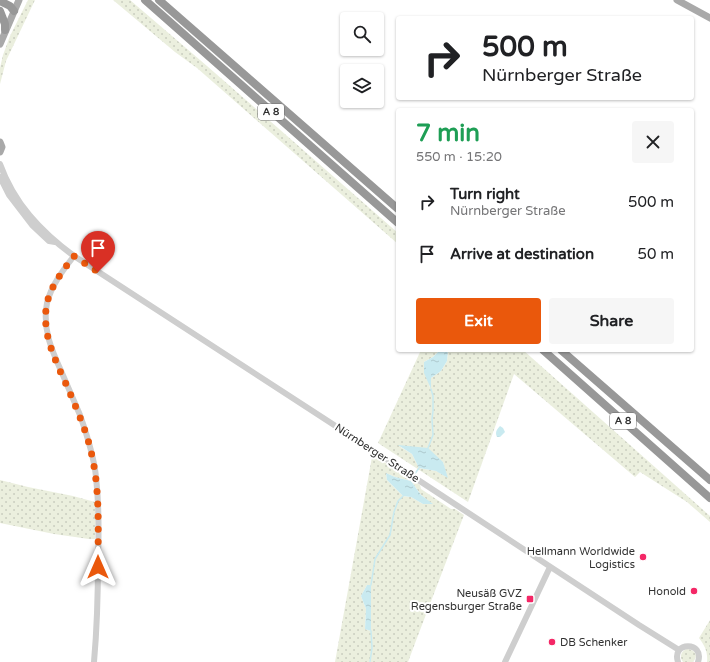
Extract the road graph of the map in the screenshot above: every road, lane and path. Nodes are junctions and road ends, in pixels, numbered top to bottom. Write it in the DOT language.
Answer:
graph roads {
  1 [pos="8,0"];
  2 [pos="19,0"];
  3 [pos="145,0"];
  4 [pos="159,0"];
  5 [pos="677,0"];
  6 [pos="0,1"];
  7 [pos="0,8"];
  8 [pos="0,11"];
  9 [pos="14,11"];
  10 [pos="710,18"];
  11 [pos="5,30"];
  12 [pos="0,44"];
  13 [pos="0,142"];
  14 [pos="0,152"];
  15 [pos="0,164"];
  16 [pos="0,177"];
  17 [pos="15,201"];
  18 [pos="396,207"];
  19 [pos="396,221"];
  20 [pos="74,256"];
  21 [pos="545,352"];
  22 [pos="563,352"];
  23 [pos="710,480"];
  24 [pos="710,498"];
  25 [pos="550,566"];
  26 [pos="679,650"];
  27 [pos="94,662"];
  28 [pos="505,662"];
  29 [pos="678,662"];
  30 [pos="698,662"];
  1 -- 6 [label="highway"];
  2 -- 9 [label="main road"];
  3 -- 19 [label="highway, A 8"];
  4 -- 18 [label="highway, A 8"];
  5 -- 10 [label="main road"];
  6 -- 9 [label="highway"];
  7 -- 9 [label="highway"];
  8 -- 11 [label="highway"];
  9 -- 11 [label="main road"];
  11 -- 12 [label="main road"];
  13 -- 14 [label="main road"];
  15 -- 17 [label="street"];
  16 -- 17 [label="street"];
  17 -- 20 [label="street, Nürnberger Straße"];
  20 -- 25 [label="street, Nürnberger Straße"];
  20 -- 27 [label="street"];
  21 -- 24 [label="highway, A 8"];
  22 -- 23 [label="highway, A 8"];
  25 -- 26 [label="street, Nürnberger Straße"];
  25 -- 28 [label="street"];
  26 -- 29 [label="street"];
  26 -- 30 [label="street"];
}
